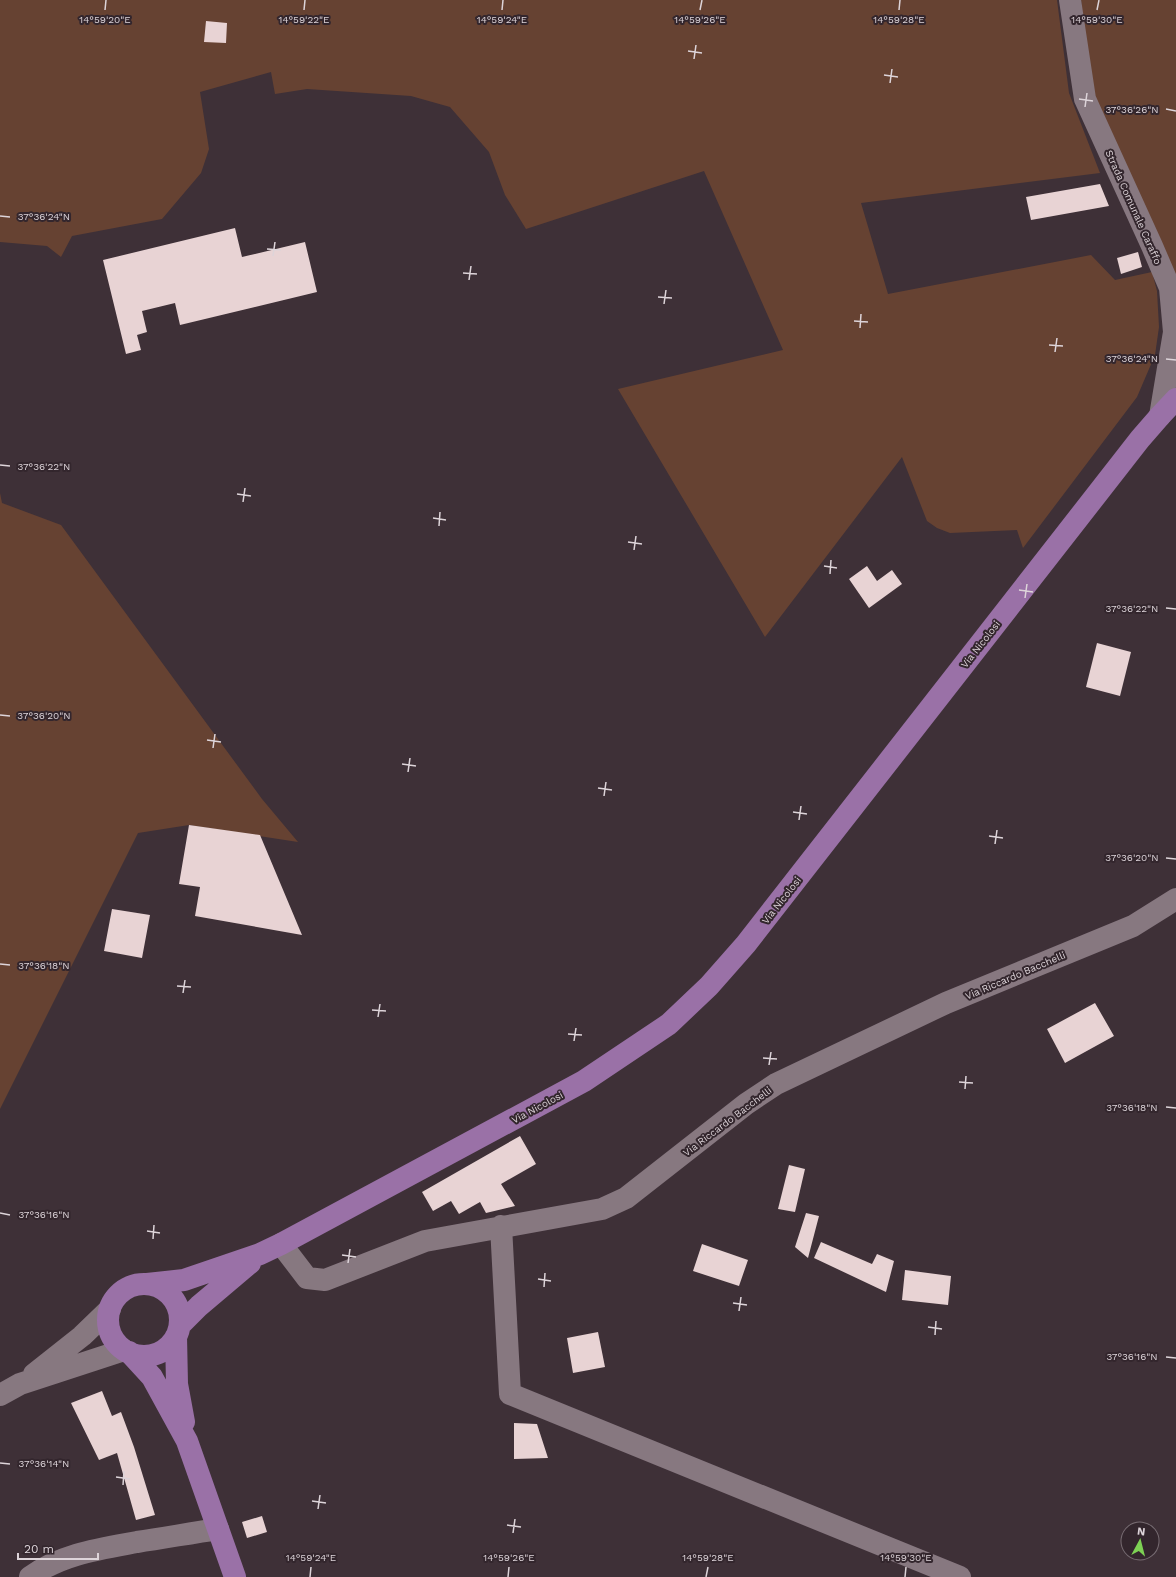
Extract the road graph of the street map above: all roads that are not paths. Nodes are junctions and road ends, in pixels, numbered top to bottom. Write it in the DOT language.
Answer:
graph roads {
  1 [pos="1070,0"];
  2 [pos="1176,399"];
  3 [pos="1160,416"];
  4 [pos="1176,898"];
  5 [pos="501,1226"];
  6 [pos="281,1244"];
  7 [pos="260,1254"];
  8 [pos="147,1284"];
  9 [pos="110,1309"];
  10 [pos="178,1331"];
  11 [pos="127,1351"];
  12 [pos="20,1384"];
  13 [pos="0,1395"];
  14 [pos="187,1441"];
  15 [pos="218,1528"];
  16 [pos="30,1577"];
  17 [pos="235,1577"];
  18 [pos="960,1577"];
  1 -- 3 [label="street, Strada Comunale Caraffo"];
  2 -- 3 [label="main road, Via Nicolosi"];
  3 -- 6 [label="main road, Via Nicolosi"];
  4 -- 5 [label="street, Via Riccardo Bacchelli"];
  5 -- 6 [label="street, Via Riccardo Bacchelli"];
  5 -- 18 [label="street"];
  6 -- 7 [label="main road, Via Nicolosi"];
  7 -- 8 [label="main road"];
  7 -- 10 [label="main road"];
  8 -- 9 [label="main road"];
  8 -- 10 [label="main road"];
  9 -- 11 [label="main road"];
  9 -- 12 [label="street"];
  10 -- 11 [label="main road"];
  10 -- 14 [label="main road"];
  11 -- 12 [label="street"];
  11 -- 14 [label="main road"];
  12 -- 13 [label="street"];
  14 -- 15 [label="main road"];
  15 -- 16 [label="street"];
  15 -- 17 [label="main road"];
}
